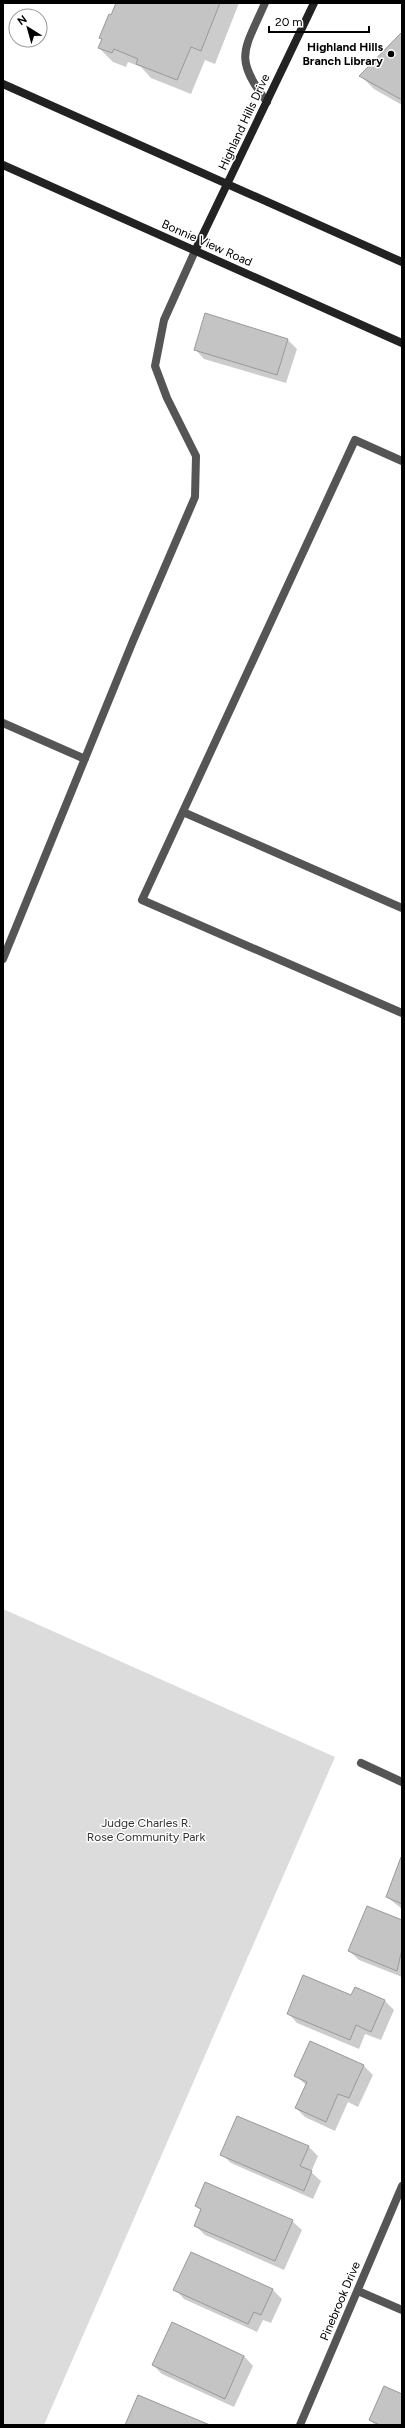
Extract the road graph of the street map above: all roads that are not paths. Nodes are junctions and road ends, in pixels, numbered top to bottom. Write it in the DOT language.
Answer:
graph roads {
  1 [pos="265,3"];
  2 [pos="314,3"];
  3 [pos="3,84"];
  4 [pos="267,102"];
  5 [pos="3,165"];
  6 [pos="228,184"];
  7 [pos="195,251"];
  8 [pos="402,262"];
  9 [pos="402,343"];
  10 [pos="402,461"];
  11 [pos="3,723"];
  12 [pos="85,759"];
  13 [pos="182,812"];
  14 [pos="402,908"];
  15 [pos="3,959"];
  16 [pos="402,1013"];
  17 [pos="361,1763"];
  18 [pos="402,1782"];
  19 [pos="402,2186"];
  20 [pos="358,2291"];
  21 [pos="402,2310"];
  22 [pos="300,2425"];
  1 -- 4 [label="street"];
  2 -- 4 [label="main road, Highland Hills Drive"];
  3 -- 6 [label="main road"];
  4 -- 6 [label="main road, Highland Hills Drive"];
  5 -- 7 [label="main road, Bonnie View Road"];
  6 -- 7 [label="main road, Highland Hills Drive"];
  6 -- 8 [label="main road"];
  7 -- 9 [label="main road, Bonnie View Road"];
  7 -- 12 [label="street"];
  10 -- 13 [label="street"];
  11 -- 12 [label="street"];
  12 -- 15 [label="street"];
  13 -- 14 [label="street"];
  13 -- 16 [label="street"];
  17 -- 18 [label="street"];
  19 -- 20 [label="street, Pinebrook Drive"];
  20 -- 21 [label="street"];
  20 -- 22 [label="street, Pinebrook Drive"];
}
